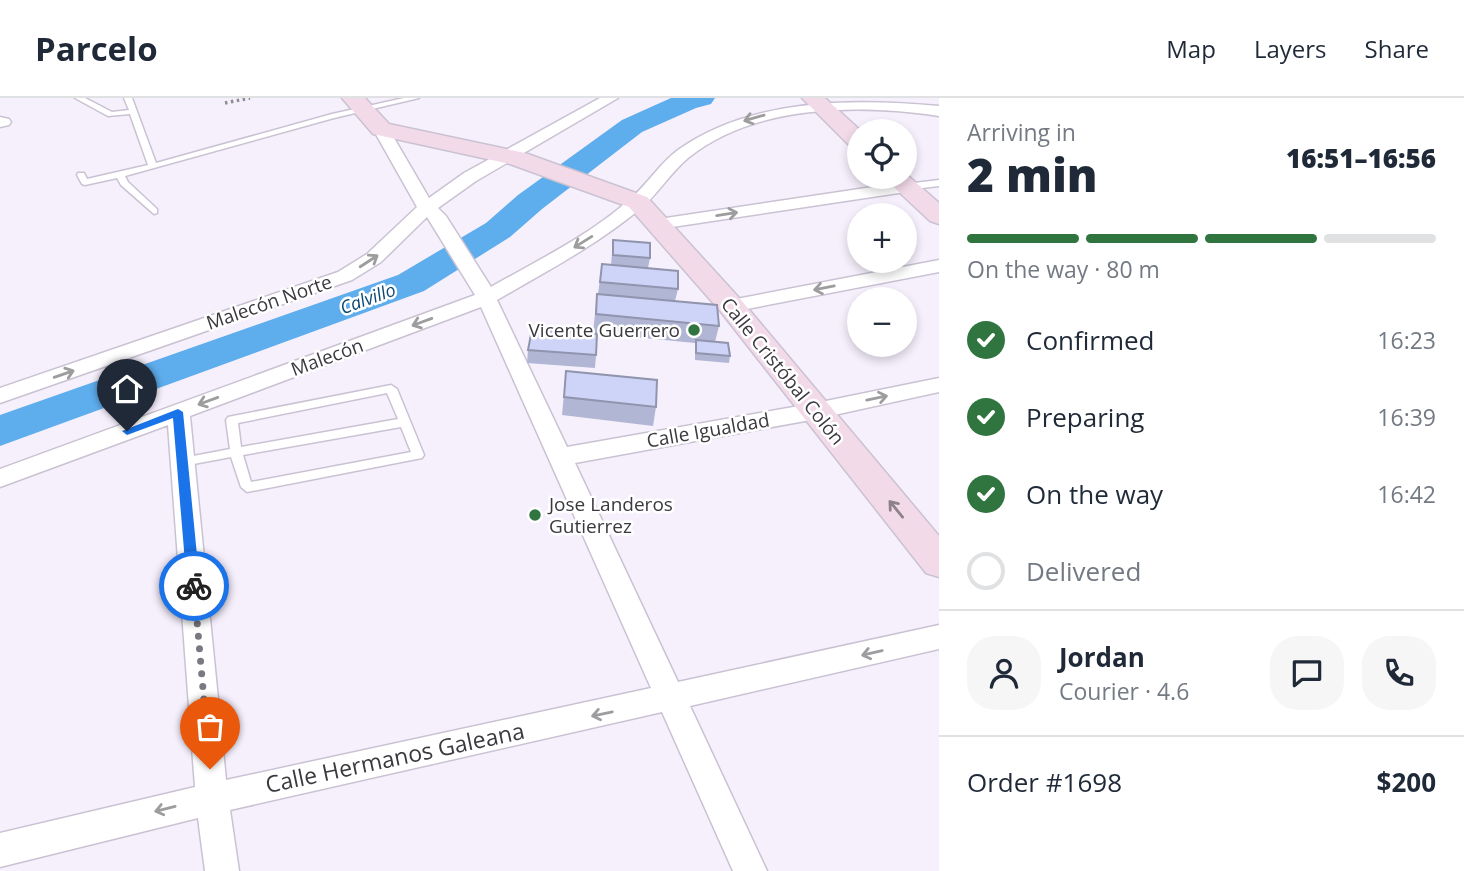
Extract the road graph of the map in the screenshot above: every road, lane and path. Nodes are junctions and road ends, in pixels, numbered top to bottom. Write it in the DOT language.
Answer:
graph roads {
  1 [pos="79,98"];
  2 [pos="128,98"];
  3 [pos="250,98"];
  4 [pos="415,98"];
  5 [pos="611,98"];
  6 [pos="817,102"];
  7 [pos="225,103"];
  8 [pos="358,103"];
  9 [pos="939,111"];
  10 [pos="131,112"];
  11 [pos="381,129"];
  12 [pos="847,131"];
  13 [pos="513,157"];
  14 [pos="153,166"];
  15 [pos="81,175"];
  16 [pos="120,175"];
  17 [pos="917,182"];
  18 [pos="939,183"];
  19 [pos="861,189"];
  20 [pos="909,189"];
  21 [pos="626,198"];
  22 [pos="154,211"];
  23 [pos="432,212"];
  24 [pos="939,216"];
  25 [pos="659,224"];
  26 [pos="939,266"];
  27 [pos="484,294"];
  28 [pos="731,306"];
  29 [pos="939,385"];
  30 [pos="0,396"];
  31 [pos="816,411"];
  32 [pos="178,412"];
  33 [pos="405,422"];
  34 [pos="236,453"];
  35 [pos="558,457"];
  36 [pos="183,463"];
  37 [pos="0,478"];
  38 [pos="939,562"];
  39 [pos="939,637"];
  40 [pos="669,699"];
  41 [pos="212,797"];
  42 [pos="0,850"];
  43 [pos="222,871"];
  44 [pos="750,871"];
  1 -- 10 [label="lane"];
  2 -- 10 [label="lane"];
  3 -- 7 [label="path"];
  4 -- 8 [label="lane"];
  5 -- 13 [label="street, Malecón Norte"];
  6 -- 9 [label="street, Malecón"];
  6 -- 12 [label="street"];
  6 -- 21 [label="street, Malecón, one-way"];
  8 -- 11 [label="street"];
  8 -- 14 [label="lane"];
  10 -- 14 [label="lane"];
  11 -- 13 [label="street"];
  11 -- 23 [label="street"];
  13 -- 21 [label="street"];
  13 -- 23 [label="street, Malecón Norte"];
  14 -- 16 [label="lane"];
  15 -- 16 [label="lane"];
  16 -- 22 [label="lane"];
  17 -- 18 [label="lane"];
  25 -- 19 [label="street, one-way"];
  20 -- 24 [label="street"];
  21 -- 25 [label="street, Calle Cristóbal Colón"];
  21 -- 27 [label="street, Malecón, one-way"];
  23 -- 27 [label="street"];
  30 -- 23 [label="street, Malecón Norte, one-way"];
  25 -- 28 [label="street, Calle Cristóbal Colón"];
  26 -- 28 [label="street, one-way"];
  27 -- 32 [label="street, Malecón, one-way"];
  27 -- 35 [label="street"];
  28 -- 31 [label="street, Calle Cristóbal Colón"];
  31 -- 29 [label="street, Calle Igualdad, one-way"];
  31 -- 35 [label="street, Calle Igualdad"];
  38 -- 31 [label="street, Calle Cristóbal Colón, one-way"];
  32 -- 36 [label="street"];
  32 -- 37 [label="street, Malecón"];
  33 -- 34 [label="lane"];
  33 -- 34 [label="lane"];
  33 -- 34 [label="lane"];
  34 -- 36 [label="lane"];
  35 -- 40 [label="street"];
  36 -- 41 [label="street"];
  39 -- 40 [label="street, Calle Hermanos Galeana, one-way"];
  40 -- 41 [label="street, Calle Hermanos Galeana, one-way"];
  40 -- 44 [label="street"];
  41 -- 42 [label="street, Calle Hermanos Galeana, one-way"];
  41 -- 43 [label="street"];
}
